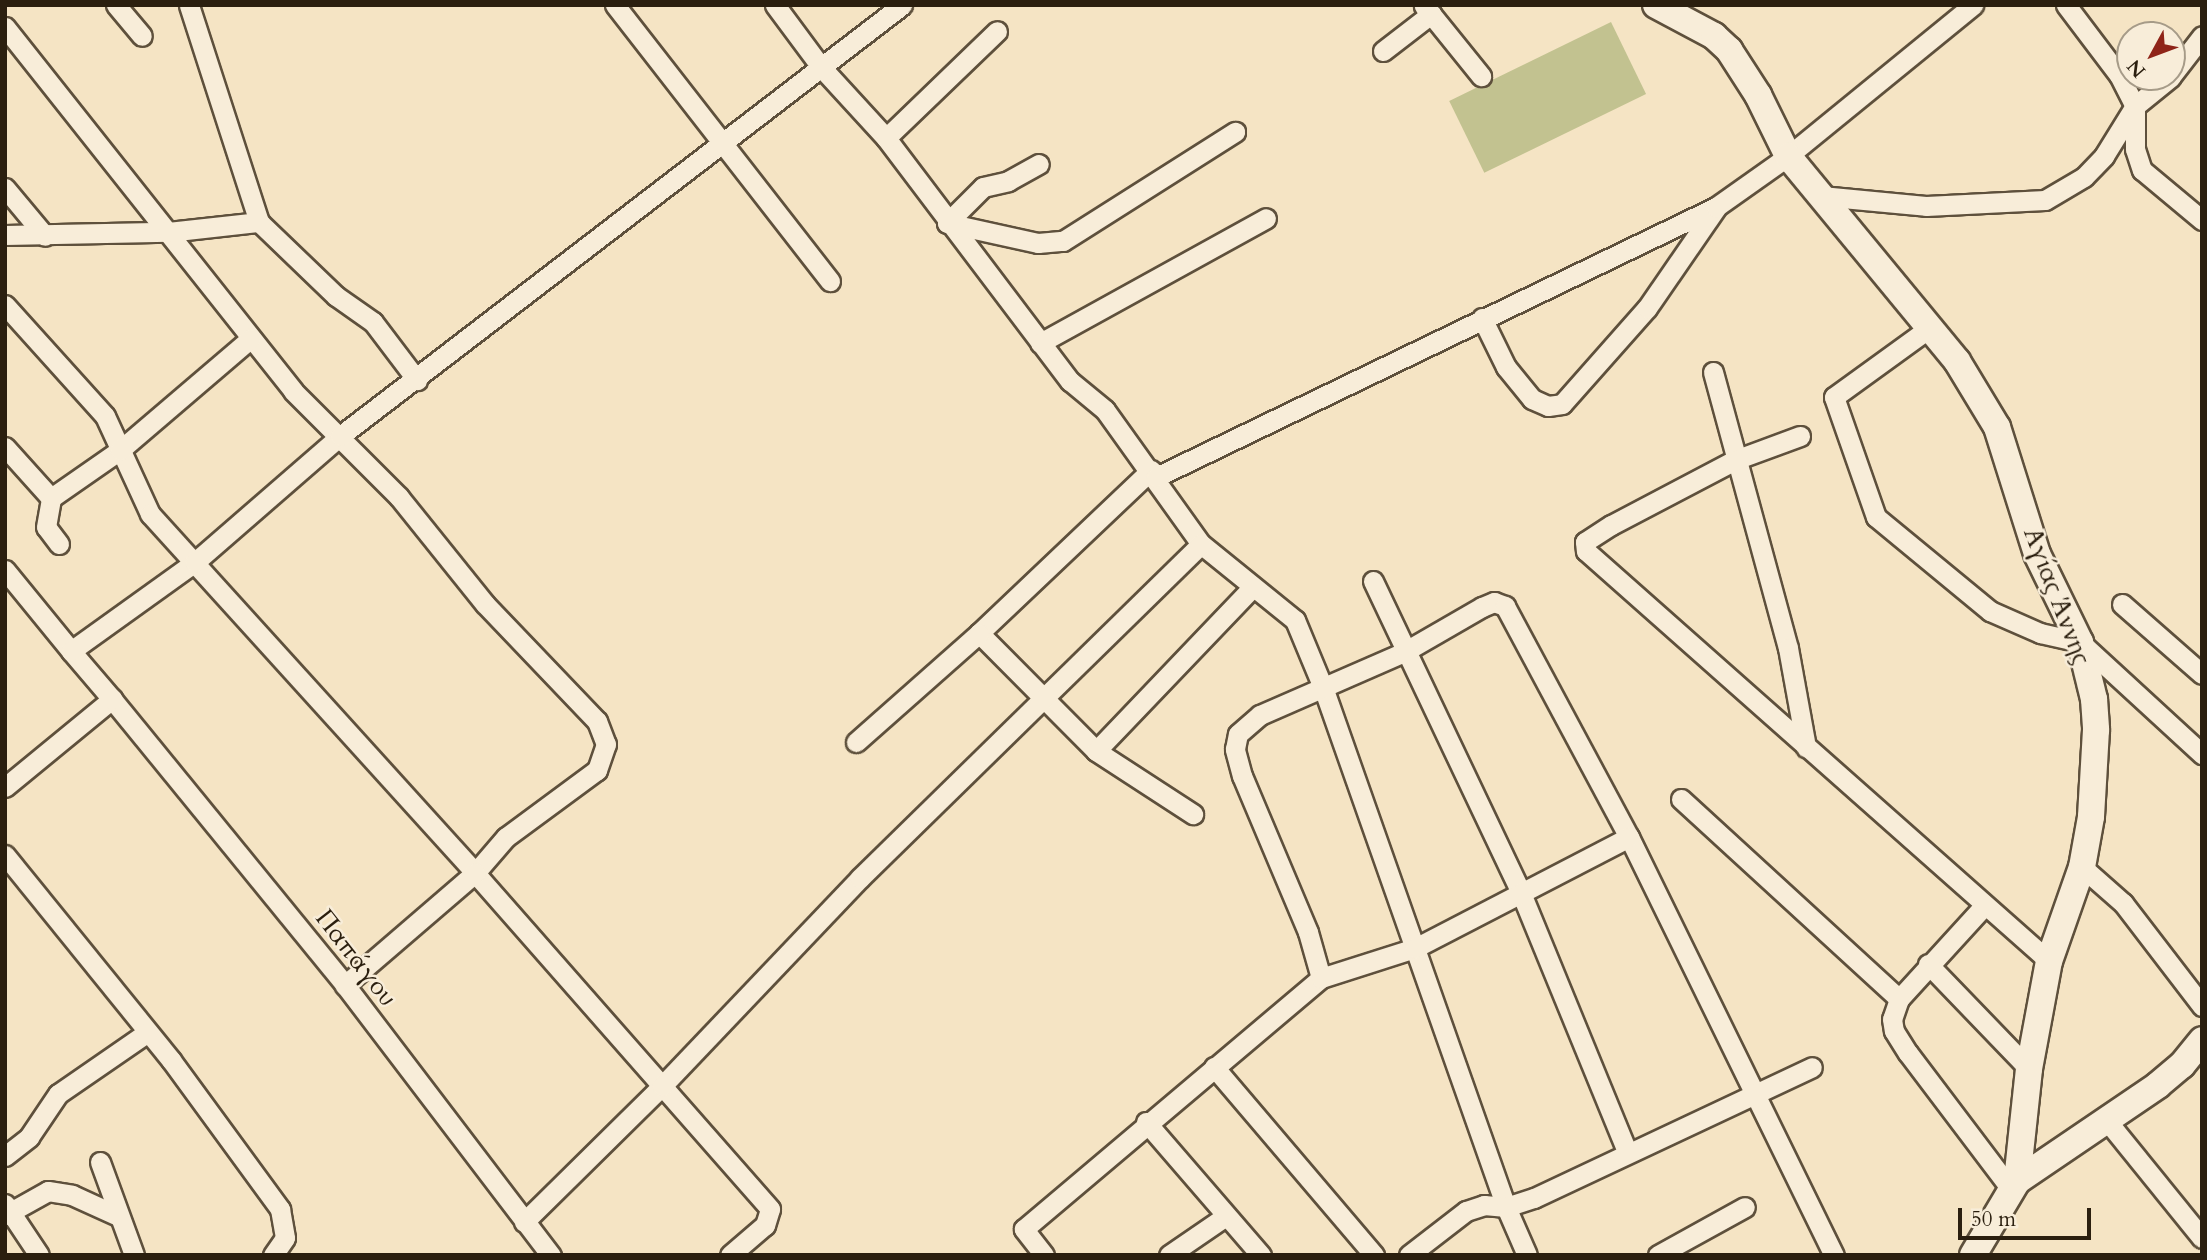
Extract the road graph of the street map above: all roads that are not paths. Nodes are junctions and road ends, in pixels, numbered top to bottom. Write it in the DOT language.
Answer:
graph roads {
  1 [pos="116,5"];
  2 [pos="189,5"];
  3 [pos="615,5"];
  4 [pos="775,5"];
  5 [pos="902,5"];
  6 [pos="1656,5"];
  7 [pos="1973,5"];
  8 [pos="2066,5"];
  9 [pos="1427,10"];
  10 [pos="5,27"];
  11 [pos="997,31"];
  12 [pos="142,36"];
  13 [pos="2202,36"];
  14 [pos="1382,51"];
  15 [pos="2186,57"];
  16 [pos="821,67"];
  17 [pos="1481,76"];
  18 [pos="2153,91"];
  19 [pos="2135,106"];
  20 [pos="1235,132"];
  21 [pos="886,138"];
  22 [pos="724,143"];
  23 [pos="1788,156"];
  24 [pos="1039,164"];
  25 [pos="5,188"];
  26 [pos="1821,196"];
  27 [pos="1716,207"];
  28 [pos="1266,218"];
  29 [pos="2202,220"];
  30 [pos="259,222"];
  31 [pos="947,223"];
  32 [pos="168,232"];
  33 [pos="5,235"];
  34 [pos="45,236"];
  35 [pos="831,281"];
  36 [pos="5,305"];
  37 [pos="1482,318"];
  38 [pos="1932,326"];
  39 [pos="251,338"];
  40 [pos="1040,343"];
  41 [pos="1713,372"];
  42 [pos="417,380"];
  43 [pos="340,436"];
  44 [pos="1800,436"];
  45 [pos="5,447"];
  46 [pos="120,450"];
  47 [pos="1735,460"];
  48 [pos="1153,473"];
  49 [pos="51,498"];
  50 [pos="59,544"];
  51 [pos="1201,544"];
  52 [pos="195,562"];
  53 [pos="5,570"];
  54 [pos="1373,581"];
  55 [pos="1252,588"];
  56 [pos="2122,604"];
  57 [pos="979,633"];
  58 [pos="2080,642"];
  59 [pos="71,651"];
  60 [pos="1404,652"];
  61 [pos="2202,674"];
  62 [pos="1324,691"];
  63 [pos="1041,697"];
  64 [pos="112,699"];
  65 [pos="856,742"];
  66 [pos="1806,747"];
  67 [pos="1096,751"];
  68 [pos="2202,754"];
  69 [pos="5,787"];
  70 [pos="1681,799"];
  71 [pos="1193,814"];
  72 [pos="1629,837"];
  73 [pos="5,855"];
  74 [pos="2082,867"];
  75 [pos="475,873"];
  76 [pos="1521,893"];
  77 [pos="1983,907"];
  78 [pos="1415,948"];
  79 [pos="2049,961"];
  80 [pos="1928,964"];
  81 [pos="1321,978"];
  82 [pos="345,985"];
  83 [pos="1899,999"];
  84 [pos="2202,1006"];
  85 [pos="148,1032"];
  86 [pos="2202,1040"];
  87 [pos="1214,1067"];
  88 [pos="1812,1067"];
  89 [pos="2029,1069"];
  90 [pos="662,1086"];
  91 [pos="1751,1092"];
  92 [pos="1146,1122"];
  93 [pos="2108,1122"];
  94 [pos="1627,1151"];
  95 [pos="5,1156"];
  96 [pos="100,1162"];
  97 [pos="2013,1184"];
  98 [pos="1745,1207"];
  99 [pos="1506,1208"];
  100 [pos="7,1210"];
  101 [pos="118,1216"];
  102 [pos="1226,1216"];
  103 [pos="524,1222"];
  104 [pos="2202,1238"];
  105 [pos="1366,1253"];
  106 [pos="39,1255"];
  107 [pos="134,1255"];
  108 [pos="273,1255"];
  109 [pos="551,1255"];
  110 [pos="730,1255"];
  111 [pos="1044,1255"];
  112 [pos="1170,1255"];
  113 [pos="1261,1255"];
  114 [pos="1409,1255"];
  115 [pos="1527,1255"];
  116 [pos="1658,1255"];
  117 [pos="1834,1255"];
  118 [pos="1973,1255"];
  1 -- 12 [label="street"];
  2 -- 30 [label="street"];
  3 -- 22 [label="street"];
  4 -- 16 [label="street"];
  5 -- 16 [label="street"];
  6 -- 23 [label="street, Αγίας Άννης"];
  7 -- 23 [label="street"];
  8 -- 19 [label="street"];
  9 -- 14 [label="street"];
  9 -- 17 [label="street"];
  10 -- 32 [label="street"];
  11 -- 21 [label="street"];
  13 -- 15 [label="street"];
  16 -- 21 [label="street"];
  16 -- 22 [label="street"];
  18 -- 19 [label="street"];
  19 -- 26 [label="street"];
  19 -- 29 [label="street"];
  20 -- 31 [label="street"];
  21 -- 31 [label="street"];
  22 -- 35 [label="street"];
  22 -- 42 [label="street"];
  23 -- 26 [label="street, Αγίας Άννης"];
  23 -- 27 [label="street"];
  24 -- 31 [label="street"];
  25 -- 34 [label="street"];
  26 -- 38 [label="street, Αγίας Άννης"];
  27 -- 37 [label="street"];
  27 -- 37 [label="street"];
  28 -- 40 [label="street"];
  30 -- 32 [label="street"];
  30 -- 42 [label="street"];
  31 -- 40 [label="street"];
  32 -- 34 [label="street"];
  32 -- 39 [label="street"];
  33 -- 34 [label="street"];
  36 -- 46 [label="street"];
  37 -- 48 [label="street"];
  38 -- 58 [label="street, Αγίας Άννης"];
  38 -- 58 [label="street"];
  39 -- 43 [label="street"];
  39 -- 46 [label="street"];
  40 -- 48 [label="street"];
  41 -- 47 [label="street"];
  42 -- 43 [label="street"];
  43 -- 52 [label="street"];
  43 -- 75 [label="street"];
  44 -- 47 [label="street"];
  45 -- 49 [label="street"];
  46 -- 49 [label="street"];
  46 -- 52 [label="street"];
  47 -- 66 [label="street"];
  47 -- 66 [label="street"];
  48 -- 51 [label="street"];
  48 -- 57 [label="street"];
  49 -- 50 [label="street"];
  51 -- 55 [label="street"];
  51 -- 63 [label="street"];
  52 -- 59 [label="street"];
  52 -- 75 [label="street"];
  53 -- 59 [label="street, Παπάγου"];
  54 -- 60 [label="street"];
  55 -- 62 [label="street"];
  55 -- 67 [label="street"];
  56 -- 61 [label="street"];
  57 -- 63 [label="street"];
  57 -- 65 [label="street"];
  58 -- 68 [label="street"];
  58 -- 74 [label="street, Αγίας Άννης"];
  59 -- 64 [label="street, Παπάγου"];
  60 -- 62 [label="street"];
  60 -- 72 [label="street"];
  60 -- 76 [label="street"];
  62 -- 78 [label="street"];
  62 -- 81 [label="street"];
  63 -- 67 [label="street"];
  63 -- 90 [label="street"];
  64 -- 69 [label="street"];
  64 -- 82 [label="street, Παπάγου"];
  66 -- 77 [label="street"];
  67 -- 71 [label="street"];
  70 -- 83 [label="street"];
  72 -- 76 [label="street"];
  72 -- 91 [label="street"];
  73 -- 85 [label="street"];
  74 -- 79 [label="street, Αγίας Άννης"];
  74 -- 84 [label="street"];
  75 -- 82 [label="street"];
  75 -- 90 [label="street"];
  76 -- 78 [label="street"];
  76 -- 94 [label="street"];
  77 -- 79 [label="street"];
  77 -- 80 [label="street"];
  78 -- 81 [label="street"];
  78 -- 99 [label="street"];
  79 -- 89 [label="street, Αγίας Άννης"];
  80 -- 83 [label="street"];
  80 -- 89 [label="street"];
  81 -- 87 [label="street"];
  82 -- 103 [label="street, Παπάγου"];
  83 -- 97 [label="street"];
  85 -- 95 [label="street"];
  85 -- 108 [label="street"];
  86 -- 93 [label="street"];
  87 -- 92 [label="street"];
  87 -- 105 [label="street"];
  88 -- 91 [label="street"];
  89 -- 97 [label="street, Αγίας Άννης"];
  90 -- 103 [label="street"];
  90 -- 110 [label="street"];
  91 -- 94 [label="street"];
  91 -- 117 [label="street"];
  92 -- 102 [label="street"];
  92 -- 111 [label="street"];
  93 -- 97 [label="street"];
  93 -- 104 [label="street"];
  94 -- 99 [label="street"];
  96 -- 101 [label="street"];
  97 -- 118 [label="street, Αγίας Άννης"];
  98 -- 116 [label="street"];
  99 -- 114 [label="street"];
  99 -- 115 [label="street"];
  100 -- 101 [label="street"];
  100 -- 106 [label="street"];
  101 -- 107 [label="street"];
  102 -- 112 [label="street"];
  102 -- 113 [label="street"];
  103 -- 109 [label="street, Παπάγου"];
}
